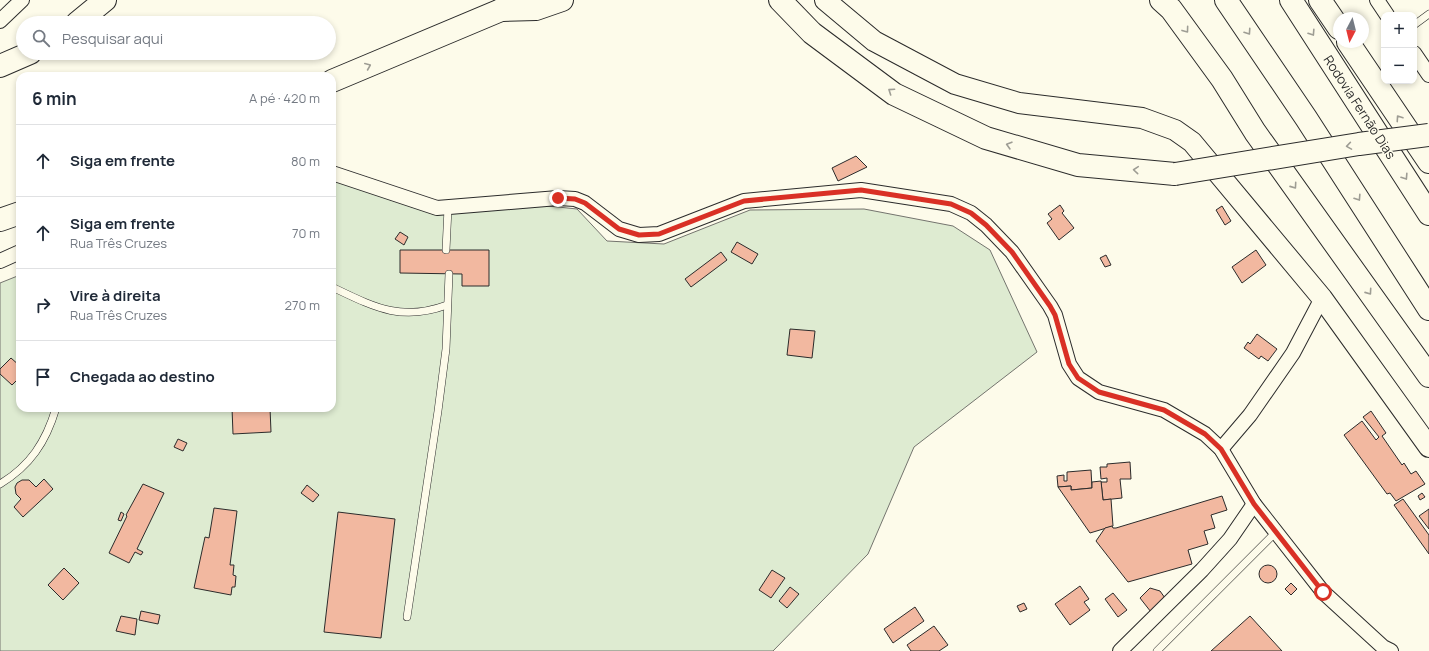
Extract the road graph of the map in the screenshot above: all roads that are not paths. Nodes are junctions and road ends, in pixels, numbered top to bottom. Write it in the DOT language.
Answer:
graph roads {
  1 [pos="22,0"];
  2 [pos="105,0"];
  3 [pos="562,0"];
  4 [pos="780,0"];
  5 [pos="825,0"];
  6 [pos="1161,0"];
  7 [pos="1226,0"];
  8 [pos="1291,0"];
  9 [pos="1320,0"];
  10 [pos="1377,0"];
  11 [pos="510,5"];
  12 [pos="1385,12"];
  13 [pos="1429,14"];
  14 [pos="86,16"];
  15 [pos="1333,19"];
  16 [pos="0,21"];
  17 [pos="1417,23"];
  18 [pos="1352,48"];
  19 [pos="1417,57"];
  20 [pos="16,59"];
  21 [pos="0,66"];
  22 [pos="1429,75"];
  23 [pos="336,79"];
  24 [pos="1429,135"];
  25 [pos="1429,162"];
  26 [pos="336,174"];
  27 [pos="448,208"];
  28 [pos="16,214"];
  29 [pos="1429,214"];
  30 [pos="0,220"];
  31 [pos="446,250"];
  32 [pos="16,254"];
  33 [pos="0,261"];
  34 [pos="449,274"];
  35 [pos="336,289"];
  36 [pos="1322,298"];
  37 [pos="447,306"];
  38 [pos="1429,308"];
  39 [pos="1429,376"];
  40 [pos="54,412"];
  41 [pos="1429,447"];
  42 [pos="1221,449"];
  43 [pos="0,484"];
  44 [pos="1254,504"];
  45 [pos="1275,533"];
  46 [pos="407,617"];
  47 [pos="1120,651"];
  48 [pos="1157,651"];
  49 [pos="1391,651"];
  1 -- 16 [label="street"];
  2 -- 14 [label="highway"];
  3 -- 11 [label="highway"];
  24 -- 4 [label="highway, one-way, bridge"];
  5 -- 36 [label="street"];
  6 -- 39 [label="highway, one-way"];
  7 -- 38 [label="highway, one-way"];
  8 -- 29 [label="highway, Rodovia Fernão Dias, one-way"];
  9 -- 15 [label="highway"];
  10 -- 12 [label="street"];
  23 -- 11 [label="highway, one-way"];
  13 -- 17 [label="lane"];
  25 -- 18 [label="highway, Rodovia Fernão Dias, one-way"];
  19 -- 22 [label="street"];
  20 -- 21 [label="highway"];
  26 -- 27 [label="street"];
  27 -- 31 [label="lane"];
  27 -- 42 [label="street"];
  28 -- 30 [label="highway"];
  32 -- 33 [label="street"];
  34 -- 37 [label="lane"];
  35 -- 37 [label="lane"];
  36 -- 41 [label="street"];
  36 -- 42 [label="street"];
  37 -- 46 [label="lane"];
  40 -- 43 [label="lane"];
  42 -- 44 [label="street"];
  44 -- 45 [label="street"];
  44 -- 47 [label="street"];
  45 -- 48 [label="lane"];
  45 -- 49 [label="street"];
}
